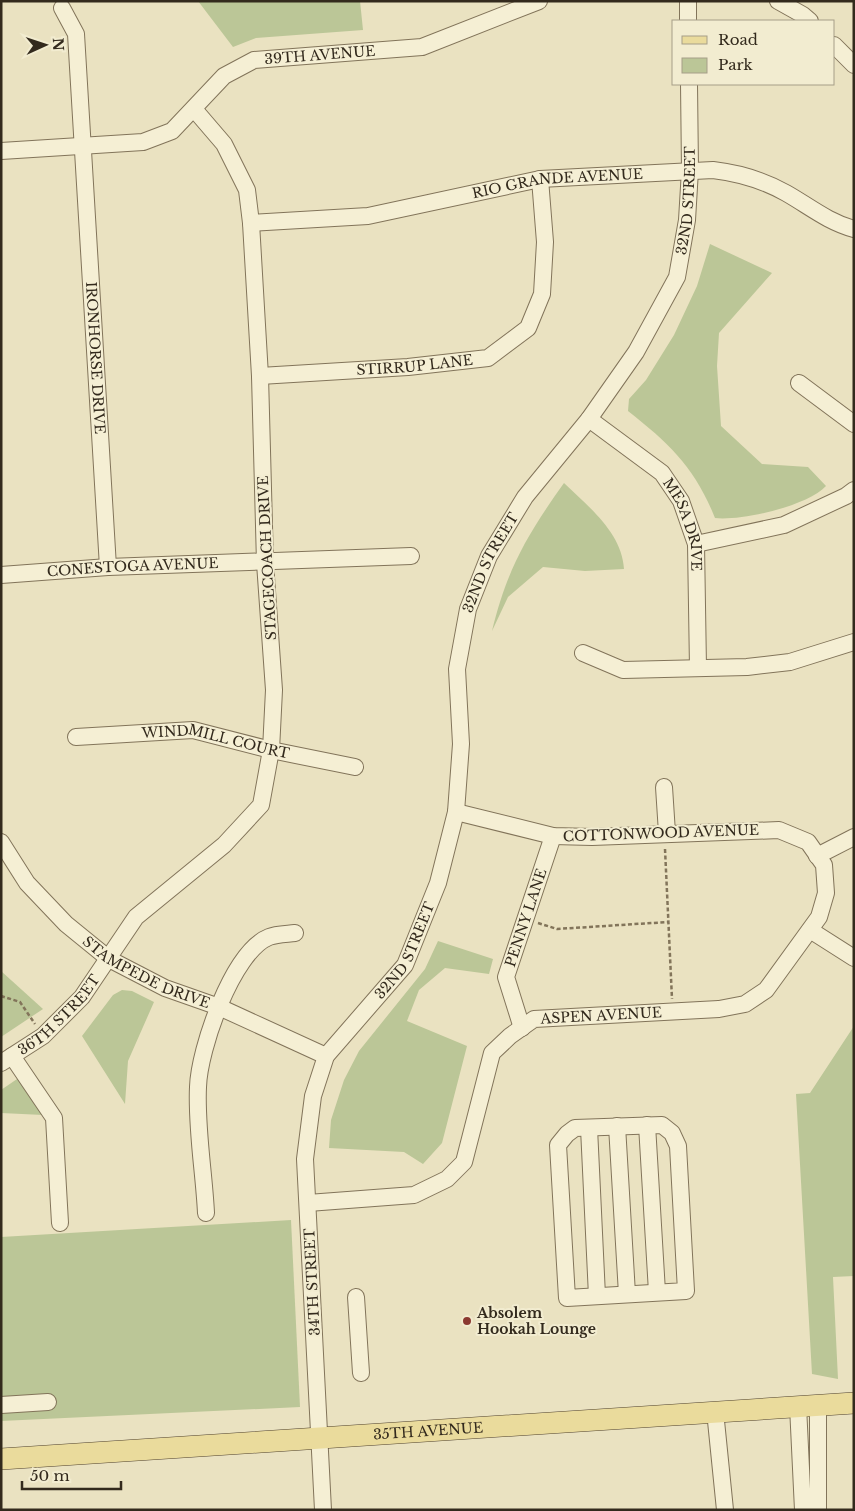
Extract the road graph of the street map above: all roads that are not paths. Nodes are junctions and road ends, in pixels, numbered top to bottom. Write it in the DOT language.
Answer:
graph roads {
  1 [pos="539,1"];
  2 [pos="688,1"];
  3 [pos="778,1"];
  4 [pos="62,8"];
  5 [pos="688,20"];
  6 [pos="809,20"];
  7 [pos="835,46"];
  8 [pos="854,64"];
  9 [pos="689,85"];
  10 [pos="194,109"];
  11 [pos="84,147"];
  12 [pos="1,151"];
  13 [pos="690,170"];
  14 [pos="540,179"];
  15 [pos="251,223"];
  16 [pos="854,229"];
  17 [pos="260,376"];
  18 [pos="798,384"];
  19 [pos="589,419"];
  20 [pos="854,424"];
  21 [pos="854,490"];
  22 [pos="696,544"];
  23 [pos="411,556"];
  24 [pos="265,563"];
  25 [pos="108,567"];
  26 [pos="1,574"];
  27 [pos="854,642"];
  28 [pos="583,653"];
  29 [pos="698,668"];
  30 [pos="76,737"];
  31 [pos="271,750"];
  32 [pos="355,767"];
  33 [pos="664,787"];
  34 [pos="456,812"];
  35 [pos="665,833"];
  36 [pos="553,836"];
  37 [pos="854,837"];
  38 [pos="1,842"];
  39 [pos="808,842"];
  40 [pos="817,856"];
  41 [pos="810,930"];
  42 [pos="295,933"];
  43 [pos="854,958"];
  44 [pos="109,959"];
  45 [pos="219,1007"];
  46 [pos="522,1028"];
  47 [pos="326,1056"];
  48 [pos="7,1059"];
  49 [pos="647,1125"];
  50 [pos="617,1126"];
  51 [pos="589,1128"];
  52 [pos="308,1203"];
  53 [pos="206,1213"];
  54 [pos="60,1223"];
  55 [pos="657,1292"];
  56 [pos="627,1294"];
  57 [pos="597,1296"];
  58 [pos="356,1297"];
  59 [pos="361,1373"];
  60 [pos="48,1402"];
  61 [pos="854,1403"];
  62 [pos="1,1405"];
  63 [pos="808,1406"];
  64 [pos="715,1411"];
  65 [pos="320,1438"];
  66 [pos="1,1459"];
  67 [pos="323,1510"];
  68 [pos="725,1510"];
  69 [pos="803,1510"];
  70 [pos="818,1510"];
  1 -- 10 [label="street, 39TH AVENUE"];
  2 -- 5 [label="street"];
  3 -- 6 [label="street"];
  4 -- 11 [label="street, IRONHORSE DRIVE"];
  7 -- 8 [label="street"];
  9 -- 13 [label="street, 32ND STREET"];
  10 -- 11 [label="street, 39TH AVENUE"];
  10 -- 15 [label="street, STAGECOACH DRIVE"];
  11 -- 12 [label="street, 39TH AVENUE"];
  11 -- 25 [label="street, IRONHORSE DRIVE"];
  13 -- 14 [label="street, RIO GRANDE AVENUE"];
  13 -- 16 [label="street, RIO GRANDE AVENUE"];
  13 -- 19 [label="street, 32ND STREET"];
  14 -- 15 [label="street, RIO GRANDE AVENUE"];
  14 -- 17 [label="street, STIRRUP LANE"];
  15 -- 17 [label="street, STAGECOACH DRIVE"];
  17 -- 24 [label="street, STAGECOACH DRIVE"];
  18 -- 20 [label="street"];
  19 -- 22 [label="street, MESA DRIVE"];
  19 -- 34 [label="street, 32ND STREET"];
  21 -- 22 [label="street"];
  22 -- 29 [label="street, MESA DRIVE"];
  23 -- 24 [label="street, CONESTOGA AVENUE"];
  24 -- 25 [label="street, CONESTOGA AVENUE"];
  24 -- 31 [label="street, STAGECOACH DRIVE"];
  25 -- 26 [label="street, CONESTOGA AVENUE"];
  27 -- 29 [label="street"];
  28 -- 29 [label="street"];
  30 -- 31 [label="street, WINDMILL COURT"];
  31 -- 32 [label="street, WINDMILL COURT"];
  31 -- 44 [label="street, STAGECOACH DRIVE"];
  33 -- 35 [label="street"];
  34 -- 36 [label="street, COTTONWOOD AVENUE"];
  34 -- 47 [label="street, 32ND STREET"];
  35 -- 36 [label="street, COTTONWOOD AVENUE"];
  35 -- 39 [label="street, COTTONWOOD AVENUE"];
  36 -- 46 [label="street, PENNY LANE"];
  37 -- 40 [label="street"];
  38 -- 44 [label="street, STAMPEDE DRIVE"];
  39 -- 40 [label="street, ASPEN AVENUE"];
  40 -- 41 [label="street, ASPEN AVENUE"];
  41 -- 43 [label="street"];
  41 -- 46 [label="street, ASPEN AVENUE"];
  42 -- 45 [label="street"];
  44 -- 45 [label="street, STAMPEDE DRIVE"];
  44 -- 48 [label="street, 36TH STREET"];
  45 -- 47 [label="street, STAMPEDE DRIVE"];
  45 -- 53 [label="street"];
  46 -- 52 [label="street, ASPEN AVENUE"];
  47 -- 52 [label="street, 34TH STREET"];
  48 -- 54 [label="street"];
  49 -- 50 [label="street"];
  49 -- 55 [label="street"];
  49 -- 55 [label="street"];
  50 -- 51 [label="street"];
  50 -- 56 [label="street"];
  51 -- 57 [label="street"];
  51 -- 57 [label="street"];
  52 -- 65 [label="street, 34TH STREET"];
  55 -- 56 [label="street"];
  56 -- 57 [label="street"];
  58 -- 59 [label="street"];
  60 -- 62 [label="street"];
  61 -- 63 [label="main road, 35TH AVENUE"];
  63 -- 64 [label="main road, 35TH AVENUE"];
  63 -- 69 [label="street"];
  63 -- 70 [label="street"];
  64 -- 65 [label="main road, 35TH AVENUE"];
  64 -- 68 [label="street"];
  65 -- 66 [label="main road, 35TH AVENUE"];
  65 -- 67 [label="street, 34TH STREET"];
}
